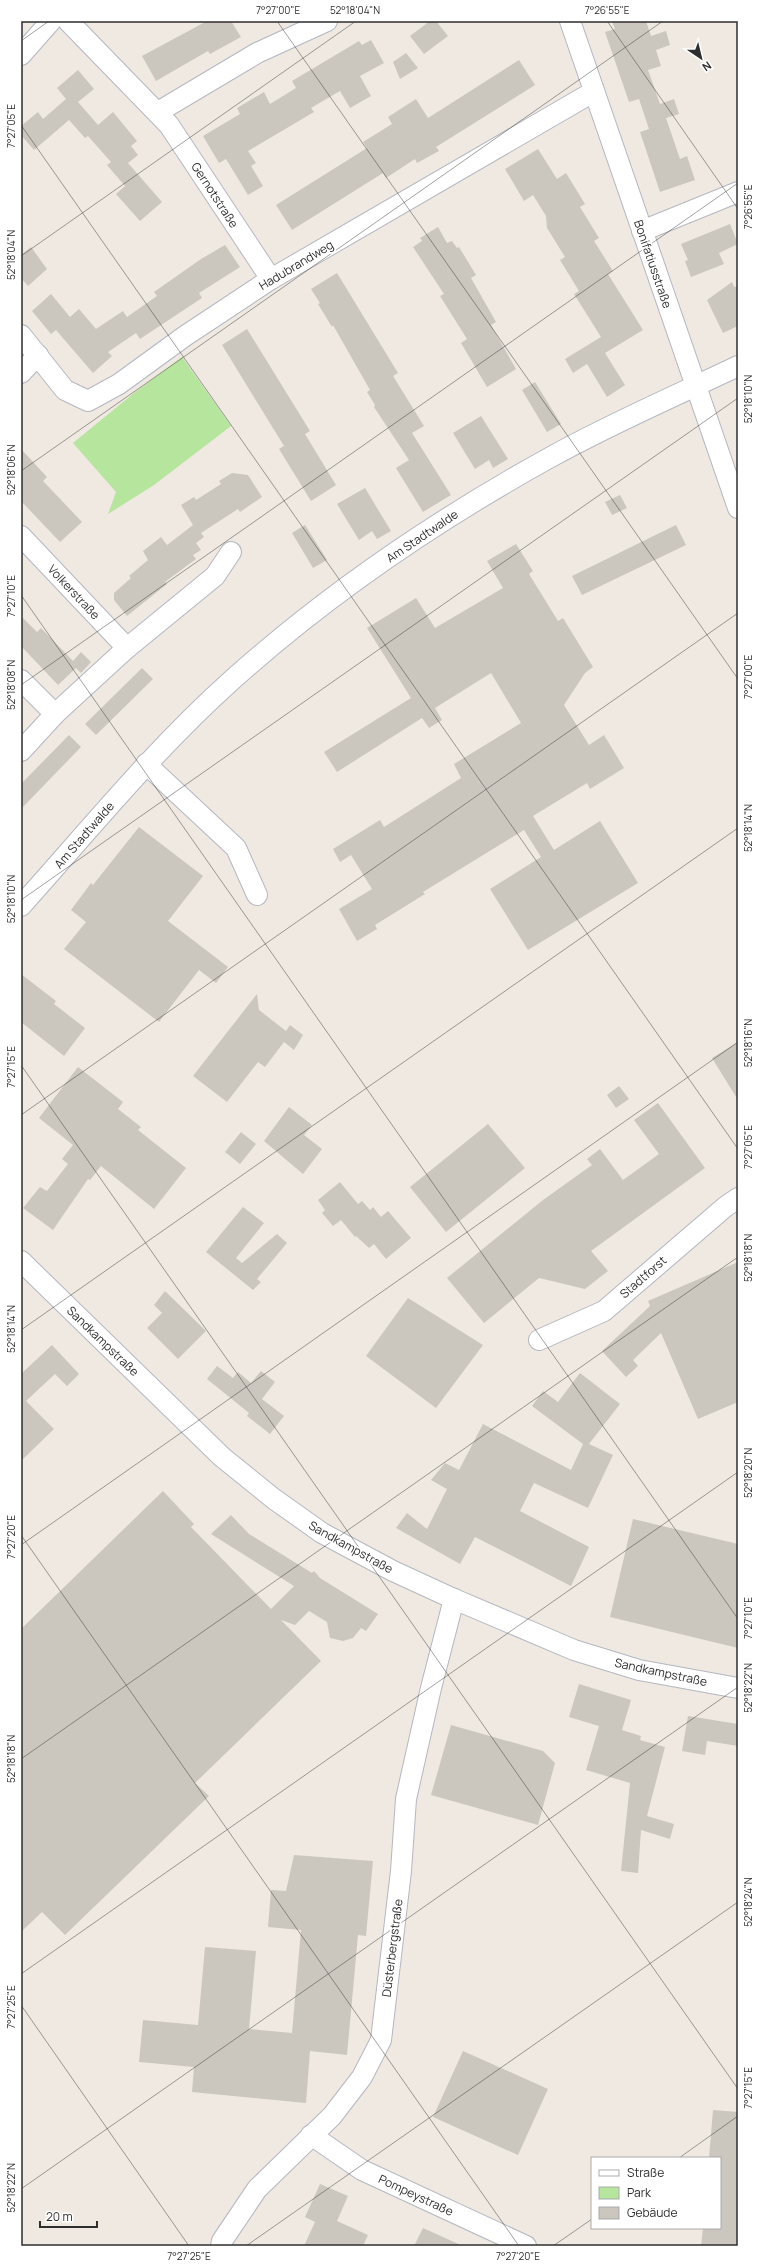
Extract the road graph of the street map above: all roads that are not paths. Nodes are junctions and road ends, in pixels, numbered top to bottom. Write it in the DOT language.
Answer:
graph roads {
  1 [pos="51,21"];
  2 [pos="68,21"];
  3 [pos="326,21"];
  4 [pos="570,21"];
  5 [pos="21,55"];
  6 [pos="593,92"];
  7 [pos="158,112"];
  8 [pos="738,192"];
  9 [pos="642,232"];
  10 [pos="271,279"];
  11 [pos="21,335"];
  12 [pos="38,355"];
  13 [pos="738,366"];
  14 [pos="21,373"];
  15 [pos="696,387"];
  16 [pos="738,508"];
  17 [pos="21,536"];
  18 [pos="231,552"];
  19 [pos="127,648"];
  20 [pos="21,680"];
  21 [pos="55,714"];
  22 [pos="21,751"];
  23 [pos="146,764"];
  24 [pos="257,895"];
  25 [pos="21,906"];
  26 [pos="738,1198"];
  27 [pos="21,1261"];
  28 [pos="539,1340"];
  29 [pos="454,1600"];
  30 [pos="738,1688"];
  31 [pos="311,2135"];
  32 [pos="221,2246"];
  33 [pos="526,2246"];
  1 -- 5 [label="street"];
  2 -- 7 [label="street, Gernotstraße"];
  3 -- 7 [label="street"];
  4 -- 6 [label="street, Bonifatiusstraße"];
  6 -- 9 [label="street, Bonifatiusstraße"];
  6 -- 10 [label="street, Hadubrandweg"];
  7 -- 10 [label="street, Gernotstraße"];
  8 -- 9 [label="street"];
  9 -- 15 [label="street, Bonifatiusstraße"];
  10 -- 12 [label="street, Hadubrandweg"];
  11 -- 12 [label="street, Hadubrandweg"];
  12 -- 14 [label="street"];
  13 -- 15 [label="street, Am Stadtwalde"];
  15 -- 16 [label="street, Bonifatiusstraße"];
  15 -- 23 [label="street, Am Stadtwalde"];
  17 -- 19 [label="street, Volkerstraße"];
  18 -- 19 [label="street"];
  19 -- 21 [label="street"];
  20 -- 21 [label="street"];
  21 -- 22 [label="street"];
  23 -- 24 [label="street"];
  23 -- 25 [label="street, Am Stadtwalde"];
  26 -- 28 [label="street, Stadtforst"];
  27 -- 29 [label="street, Sandkampstraße"];
  29 -- 30 [label="street, Sandkampstraße"];
  29 -- 31 [label="street, Düsterbergstraße"];
  31 -- 32 [label="street, Düsterbergstraße"];
  31 -- 33 [label="street, Pompeystraße"];
}
